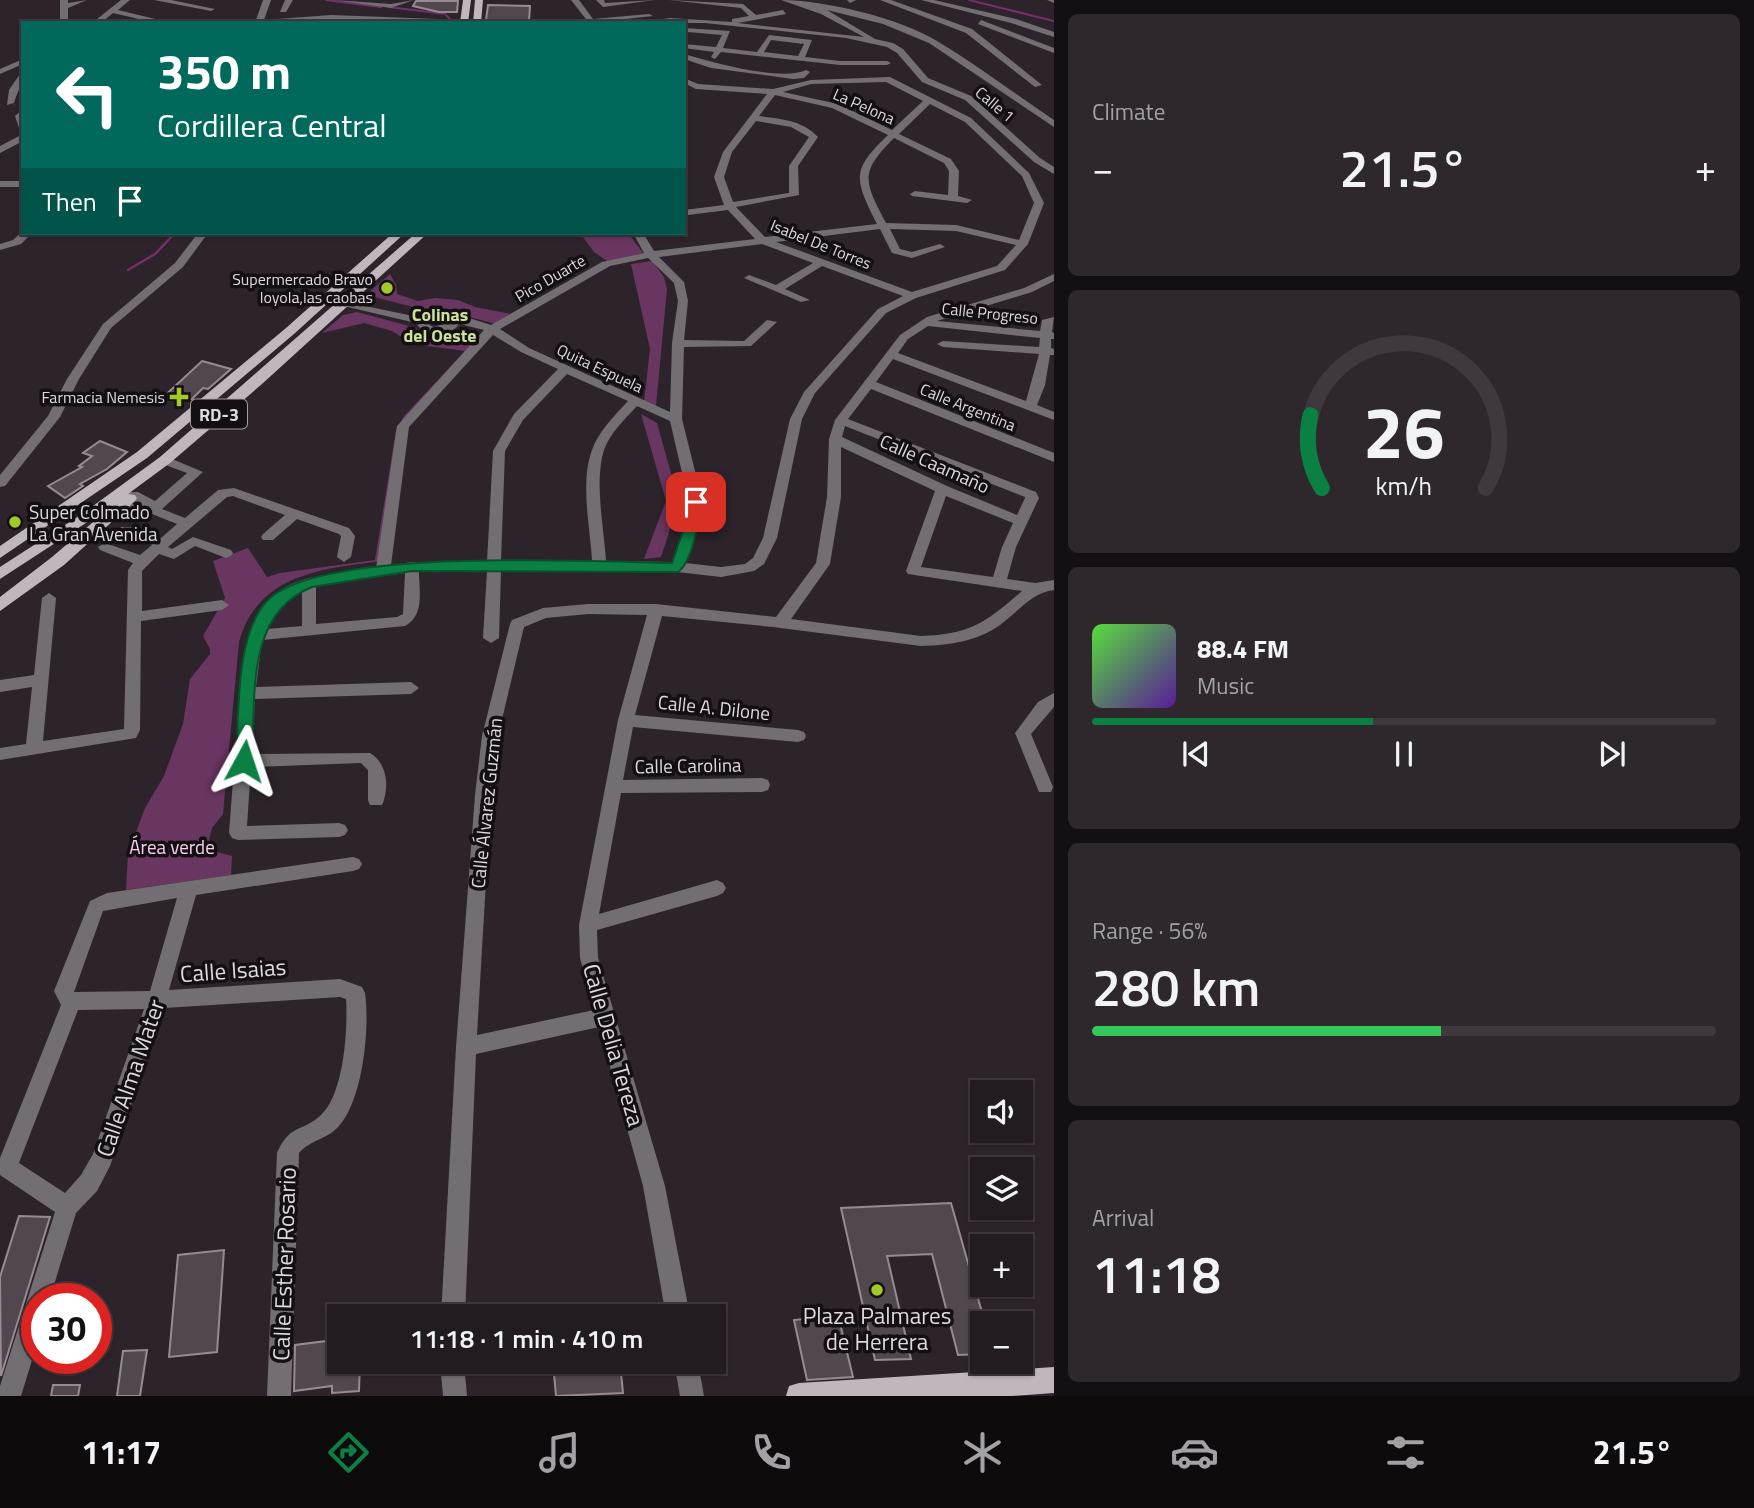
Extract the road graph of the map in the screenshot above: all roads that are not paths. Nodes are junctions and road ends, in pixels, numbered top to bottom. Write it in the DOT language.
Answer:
graph roads {
  1 [pos="83,0"];
  2 [pos="126,0"];
  3 [pos="158,0"];
  4 [pos="267,0"];
  5 [pos="289,0"];
  6 [pos="338,0"];
  7 [pos="399,0"];
  8 [pos="418,0"];
  9 [pos="467,0"];
  10 [pos="479,0"];
  11 [pos="575,0"];
  12 [pos="600,0"];
  13 [pos="651,0"];
  14 [pos="673,0"];
  15 [pos="785,0"];
  16 [pos="797,0"];
  17 [pos="914,0"];
  18 [pos="925,0"];
  19 [pos="410,1"];
  20 [pos="64,3"];
  21 [pos="886,4"];
  22 [pos="936,4"];
  23 [pos="900,5"];
  24 [pos="211,9"];
  25 [pos="283,10"];
  26 [pos="113,11"];
  27 [pos="783,12"];
  28 [pos="876,12"];
  29 [pos="864,16"];
  30 [pos="753,18"];
  31 [pos="659,19"];
  32 [pos="343,20"];
  33 [pos="64,21"];
  34 [pos="99,21"];
  35 [pos="159,21"];
  36 [pos="260,21"];
  37 [pos="301,21"];
  38 [pos="385,21"];
  39 [pos="430,21"];
  40 [pos="462,21"];
  41 [pos="477,21"];
  42 [pos="648,21"];
  43 [pos="686,21"];
  44 [pos="686,21"];
  45 [pos="726,24"];
  46 [pos="956,24"];
  47 [pos="686,30"];
  48 [pos="924,31"];
  49 [pos="1054,36"];
  50 [pos="883,45"];
  51 [pos="686,46"];
  52 [pos="718,50"];
  53 [pos="1054,51"];
  54 [pos="844,52"];
  55 [pos="759,54"];
  56 [pos="686,57"];
  57 [pos="800,59"];
  58 [pos="811,60"];
  59 [pos="21,62"];
  60 [pos="841,63"];
  61 [pos="887,63"];
  62 [pos="852,64"];
  63 [pos="713,69"];
  64 [pos="894,70"];
  65 [pos="1,71"];
  66 [pos="751,71"];
  67 [pos="859,75"];
  68 [pos="21,76"];
  69 [pos="21,80"];
  70 [pos="686,81"];
  71 [pos="746,83"];
  72 [pos="696,86"];
  73 [pos="1027,86"];
  74 [pos="1016,88"];
  75 [pos="1006,90"];
  76 [pos="686,92"];
  77 [pos="773,92"];
  78 [pos="0,96"];
  79 [pos="10,99"];
  80 [pos="21,100"];
  81 [pos="929,100"];
  82 [pos="0,107"];
  83 [pos="753,118"];
  84 [pos="1054,124"];
  85 [pos="895,135"];
  86 [pos="21,138"];
  87 [pos="21,150"];
  88 [pos="0,151"];
  89 [pos="1054,171"];
  90 [pos="0,184"];
  91 [pos="21,184"];
  92 [pos="915,194"];
  93 [pos="953,198"];
  94 [pos="967,200"];
  95 [pos="729,206"];
  96 [pos="688,212"];
  97 [pos="881,226"];
  98 [pos="25,235"];
  99 [pos="202,235"];
  100 [pos="397,235"];
  101 [pos="420,235"];
  102 [pos="639,235"];
  103 [pos="763,241"];
  104 [pos="1023,244"];
  105 [pos="0,247"];
  106 [pos="940,247"];
  107 [pos="650,254"];
  108 [pos="822,262"];
  109 [pos="1054,277"];
  110 [pos="749,278"];
  111 [pos="777,289"];
  112 [pos="330,295"];
  113 [pos="912,296"];
  114 [pos="348,300"];
  115 [pos="805,300"];
  116 [pos="423,319"];
  117 [pos="1054,320"];
  118 [pos="771,321"];
  119 [pos="453,323"];
  120 [pos="924,323"];
  121 [pos="489,333"];
  122 [pos="1050,335"];
  123 [pos="678,343"];
  124 [pos="943,344"];
  125 [pos="1050,352"];
  126 [pos="892,355"];
  127 [pos="565,369"];
  128 [pos="869,384"];
  129 [pos="634,402"];
  130 [pos="1031,405"];
  131 [pos="1054,416"];
  132 [pos="676,419"];
  133 [pos="841,420"];
  134 [pos="835,439"];
  135 [pos="1054,458"];
  136 [pos="165,460"];
  137 [pos="0,483"];
  138 [pos="942,489"];
  139 [pos="127,500"];
  140 [pos="153,510"];
  141 [pos="295,514"];
  142 [pos="1021,522"];
  143 [pos="186,523"];
  144 [pos="126,530"];
  145 [pos="268,537"];
  146 [pos="105,547"];
  147 [pos="160,547"];
  148 [pos="3,549"];
  149 [pos="226,553"];
  150 [pos="344,557"];
  151 [pos="142,561"];
  152 [pos="599,565"];
  153 [pos="412,566"];
  154 [pos="494,566"];
  155 [pos="677,567"];
  156 [pos="383,570"];
  157 [pos="0,574"];
  158 [pos="309,582"];
  159 [pos="998,584"];
  160 [pos="1054,585"];
  161 [pos="1035,588"];
  162 [pos="49,598"];
  163 [pos="0,605"];
  164 [pos="222,605"];
  165 [pos="656,609"];
  166 [pos="134,617"];
  167 [pos="779,624"];
  168 [pos="309,631"];
  169 [pos="256,635"];
  170 [pos="491,638"];
  171 [pos="40,680"];
  172 [pos="0,686"];
  173 [pos="411,688"];
  174 [pos="250,693"];
  175 [pos="1051,707"];
  176 [pos="626,720"];
  177 [pos="798,736"];
  178 [pos="34,750"];
  179 [pos="0,754"];
  180 [pos="244,761"];
  181 [pos="762,785"];
  182 [pos="1045,786"];
  183 [pos="615,787"];
  184 [pos="376,800"];
  185 [pos="339,830"];
  186 [pos="354,864"];
  187 [pos="717,888"];
  188 [pos="188,889"];
  189 [pos="588,925"];
  190 [pos="355,993"];
  191 [pos="157,1000"];
  192 [pos="72,1001"];
  193 [pos="606,1016"];
  194 [pos="466,1047"];
  195 [pos="67,1207"];
  196 [pos="44,1283"];
  197 [pos="454,1304"];
  198 [pos="676,1304"];
  199 [pos="21,1357"];
  200 [pos="453,1374"];
  201 [pos="688,1374"];
  202 [pos="1054,1380"];
  203 [pos="9,1396"];
  204 [pos="279,1396"];
  205 [pos="454,1396"];
  206 [pos="692,1396"];
  207 [pos="799,1396"];
  1 -- 20 [label="street"];
  2 -- 26 [label="street"];
  3 -- 24 [label="street"];
  4 -- 36 [label="street"];
  5 -- 25 [label="street"];
  6 -- 19 [label="street"];
  7 -- 19 [label="street"];
  8 -- 19 [label="street"];
  9 -- 40 [label="main road"];
  10 -- 41 [label="main road"];
  11 -- 31 [label="street"];
  12 -- 13 [label="street"];
  14 -- 30 [label="street"];
  15 -- 50 [label="street"];
  16 -- 29 [label="street"];
  17 -- 23 [label="street"];
  18 -- 22 [label="street"];
  20 -- 33 [label="street"];
  21 -- 23 [label="street"];
  22 -- 49 [label="street"];
  22 -- 53 [label="street"];
  23 -- 46 [label="street"];
  26 -- 34 [label="street"];
  26 -- 35 [label="street"];
  27 -- 30 [label="street"];
  28 -- 29 [label="street"];
  29 -- 75 [label="street"];
  30 -- 45 [label="street"];
  31 -- 42 [label="street"];
  31 -- 43 [label="street"];
  32 -- 37 [label="street"];
  32 -- 38 [label="street"];
  38 -- 39 [label="street"];
  44 -- 45 [label="street"];
  45 -- 50 [label="street"];
  46 -- 48 [label="street"];
  46 -- 73 [label="street"];
  47 -- 52 [label="street"];
  50 -- 61 [label="street"];
  50 -- 89 [label="street, Calle 1"];
  51 -- 52 [label="street"];
  52 -- 55 [label="street"];
  52 -- 63 [label="street"];
  54 -- 60 [label="street"];
  55 -- 57 [label="street"];
  55 -- 57 [label="street"];
  56 -- 63 [label="street"];
  57 -- 58 [label="street"];
  58 -- 60 [label="street"];
  58 -- 66 [label="street"];
  59 -- 65 [label="street"];
  60 -- 62 [label="street"];
  61 -- 62 [label="street"];
  61 -- 64 [label="street"];
  62 -- 67 [label="street"];
  63 -- 66 [label="street"];
  65 -- 68 [label="street"];
  66 -- 71 [label="street"];
  69 -- 79 [label="street"];
  70 -- 72 [label="street, La Pelona"];
  72 -- 76 [label="street"];
  72 -- 77 [label="street, La Pelona"];
  74 -- 75 [label="street"];
  75 -- 84 [label="street"];
  77 -- 81 [label="street"];
  77 -- 83 [label="street"];
  77 -- 85 [label="street, La Pelona"];
  78 -- 79 [label="street"];
  79 -- 80 [label="street"];
  79 -- 82 [label="street"];
  81 -- 85 [label="street"];
  81 -- 104 [label="street"];
  83 -- 95 [label="street"];
  83 -- 95 [label="street"];
  85 -- 93 [label="street, La Pelona"];
  85 -- 97 [label="street"];
  86 -- 88 [label="street"];
  87 -- 88 [label="street"];
  90 -- 91 [label="street"];
  92 -- 93 [label="street"];
  93 -- 94 [label="street"];
  95 -- 96 [label="street"];
  95 -- 103 [label="street, Isabel De Torres"];
  97 -- 103 [label="street, Pico Duarte"];
  97 -- 104 [label="street, Pico Duarte"];
  97 -- 106 [label="street"];
  98 -- 105 [label="street"];
  99 -- 137 [label="street"];
  100 -- 112 [label="main road, RD-3"];
  101 -- 114 [label="main road, RD-3"];
  102 -- 107 [label="street"];
  103 -- 107 [label="street, Pico Duarte"];
  103 -- 108 [label="street, Isabel De Torres"];
  104 -- 113 [label="street"];
  107 -- 121 [label="street, Pico Duarte"];
  107 -- 123 [label="street"];
  108 -- 111 [label="street"];
  108 -- 113 [label="street, Isabel De Torres"];
  109 -- 120 [label="street"];
  110 -- 111 [label="street"];
  111 -- 115 [label="street"];
  112 -- 114 [label="street"];
  112 -- 148 [label="main road, RD-3"];
  113 -- 155 [label="street"];
  114 -- 116 [label="street"];
  114 -- 136 [label="main road, RD-3"];
  116 -- 119 [label="street"];
  116 -- 119 [label="street"];
  117 -- 122 [label="street"];
  118 -- 123 [label="street"];
  119 -- 121 [label="street"];
  120 -- 122 [label="street, Calle Progreso"];
  120 -- 126 [label="street"];
  121 -- 127 [label="street, Quita Espuela"];
  121 -- 156 [label="street, Pico Duarte"];
  122 -- 125 [label="street"];
  123 -- 132 [label="street"];
  124 -- 125 [label="street"];
  125 -- 130 [label="street"];
  126 -- 128 [label="street"];
  126 -- 130 [label="street"];
  127 -- 129 [label="street, Quita Espuela"];
  127 -- 154 [label="street"];
  128 -- 133 [label="street"];
  128 -- 135 [label="street, Calle Argentina"];
  129 -- 132 [label="street, Quita Espuela"];
  129 -- 152 [label="street"];
  130 -- 131 [label="street"];
  132 -- 155 [label="street"];
  133 -- 134 [label="street"];
  133 -- 142 [label="street"];
  134 -- 138 [label="street, Calle Caamaño"];
  134 -- 167 [label="street"];
  136 -- 139 [label="main road"];
  136 -- 140 [label="street"];
  136 -- 157 [label="main road, RD-3"];
  138 -- 142 [label="street, Calle Caamaño"];
  138 -- 159 [label="street"];
  139 -- 140 [label="street"];
  139 -- 163 [label="main road"];
  140 -- 143 [label="street"];
  141 -- 143 [label="street"];
  141 -- 145 [label="street"];
  141 -- 150 [label="street"];
  142 -- 159 [label="street"];
  143 -- 147 [label="street"];
  144 -- 147 [label="street"];
  146 -- 151 [label="street"];
  147 -- 149 [label="street"];
  147 -- 151 [label="street"];
  151 -- 166 [label="street"];
  152 -- 154 [label="street"];
  152 -- 155 [label="street"];
  153 -- 154 [label="street"];
  153 -- 156 [label="street"];
  153 -- 168 [label="street"];
  154 -- 170 [label="street"];
  156 -- 158 [label="street"];
  158 -- 168 [label="street"];
  158 -- 169 [label="street"];
  159 -- 161 [label="street"];
  160 -- 161 [label="street"];
  161 -- 167 [label="street, Calle Álvarez Guzmán"];
  162 -- 171 [label="street"];
  164 -- 166 [label="street"];
  165 -- 167 [label="street, Calle Álvarez Guzmán"];
  165 -- 176 [label="street, Calle Delia Tereza"];
  165 -- 194 [label="street, Calle Álvarez Guzmán"];
  166 -- 178 [label="street"];
  168 -- 169 [label="street"];
  169 -- 174 [label="street"];
  171 -- 172 [label="street"];
  171 -- 178 [label="street"];
  173 -- 174 [label="street"];
  174 -- 180 [label="street"];
  175 -- 182 [label="street"];
  176 -- 177 [label="street, Calle A. Dilone"];
  176 -- 183 [label="street, Calle Delia Tereza"];
  178 -- 179 [label="street"];
  180 -- 184 [label="street"];
  180 -- 185 [label="street"];
  181 -- 183 [label="street, Calle Carolina"];
  183 -- 189 [label="street, Calle Delia Tereza"];
  186 -- 188 [label="street"];
  187 -- 189 [label="street"];
  188 -- 191 [label="street, Calle Alma Mater"];
  188 -- 192 [label="street"];
  189 -- 193 [label="street, Calle Delia Tereza"];
  190 -- 191 [label="street, Calle Isaias"];
  190 -- 204 [label="street, Calle Esther Rosario"];
  191 -- 192 [label="street, Calle Isaias"];
  191 -- 195 [label="street, Calle Alma Mater"];
  192 -- 195 [label="street"];
  193 -- 194 [label="street"];
  193 -- 198 [label="street, Calle Delia Tereza"];
  194 -- 197 [label="street, Calle Álvarez Guzmán"];
  195 -- 196 [label="street, Calle Alma Mater"];
  199 -- 203 [label="street"];
  200 -- 205 [label="street"];
  201 -- 206 [label="street"];
  202 -- 207 [label="main road"];
}
